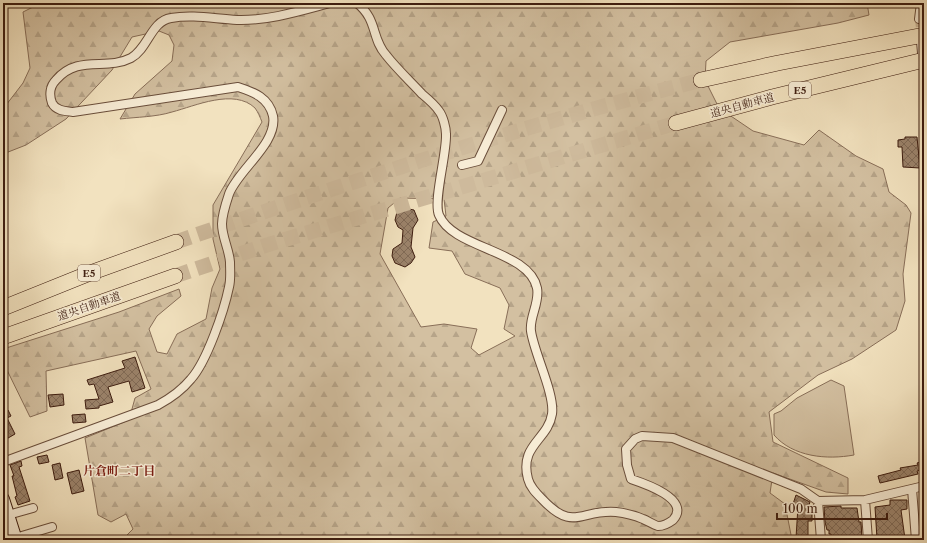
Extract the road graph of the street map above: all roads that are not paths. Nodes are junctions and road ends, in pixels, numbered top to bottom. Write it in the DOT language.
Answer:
graph roads {
  1 [pos="330,3"];
  2 [pos="357,3"];
  3 [pos="920,3"];
  4 [pos="919,19"];
  5 [pos="923,38"];
  6 [pos="923,56"];
  7 [pos="700,80"];
  8 [pos="502,110"];
  9 [pos="676,123"];
  10 [pos="462,164"];
  11 [pos="176,242"];
  12 [pos="175,276"];
  13 [pos="3,308"];
  14 [pos="3,338"];
  15 [pos="3,462"];
  16 [pos="924,486"];
  17 [pos="912,489"];
  18 [pos="3,499"];
  19 [pos="865,500"];
  20 [pos="818,501"];
  21 [pos="33,508"];
  22 [pos="8,515"];
  23 [pos="52,526"];
  24 [pos="16,539"];
  25 [pos="821,540"];
  26 [pos="868,540"];
  27 [pos="916,540"];
  1 -- 15 [label="street"];
  2 -- 20 [label="street"];
  3 -- 4 [label="street"];
  5 -- 6 [label="street"];
  5 -- 7 [label="highway"];
  6 -- 9 [label="highway, 道央自動車道 / E5"];
  8 -- 10 [label="street"];
  11 -- 13 [label="highway, E5"];
  12 -- 14 [label="highway, 道央自動車道"];
  16 -- 17 [label="street"];
  17 -- 19 [label="street"];
  17 -- 27 [label="street"];
  18 -- 22 [label="main road"];
  19 -- 20 [label="street"];
  19 -- 26 [label="street"];
  20 -- 25 [label="street"];
  21 -- 22 [label="street"];
  22 -- 24 [label="main road"];
  23 -- 24 [label="street"];
}
